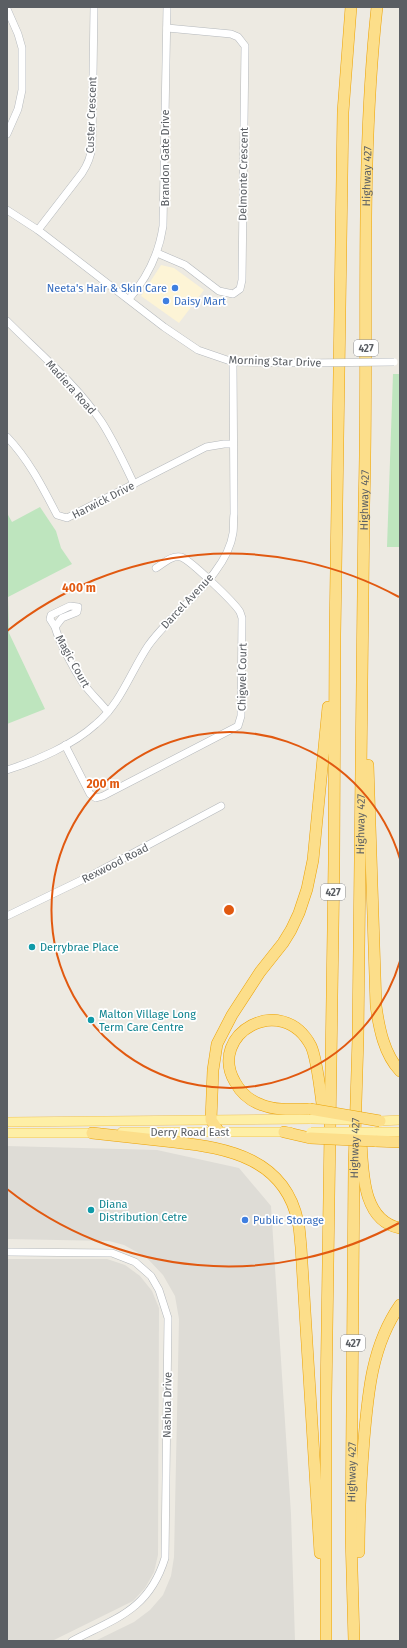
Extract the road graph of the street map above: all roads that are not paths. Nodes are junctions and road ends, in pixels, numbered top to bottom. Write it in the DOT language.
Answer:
graph roads {
  1 [pos="94,7"];
  2 [pos="167,7"];
  3 [pos="351,7"];
  4 [pos="376,7"];
  5 [pos="7,9"];
  6 [pos="166,28"];
  7 [pos="7,134"];
  8 [pos="7,210"];
  9 [pos="38,230"];
  10 [pos="157,253"];
  11 [pos="129,300"];
  12 [pos="7,321"];
  13 [pos="233,362"];
  14 [pos="397,363"];
  15 [pos="7,438"];
  16 [pos="234,444"];
  17 [pos="134,484"];
  18 [pos="156,568"];
  19 [pos="209,579"];
  20 [pos="55,627"];
  21 [pos="335,635"];
  22 [pos="362,689"];
  23 [pos="108,712"];
  24 [pos="65,745"];
  25 [pos="7,770"];
  26 [pos="221,806"];
  27 [pos="7,916"];
  28 [pos="400,1071"];
  29 [pos="356,1093"];
  30 [pos="311,1114"];
  31 [pos="211,1120"];
  32 [pos="380,1120"];
  33 [pos="400,1120"];
  34 [pos="7,1122"];
  35 [pos="219,1132"];
  36 [pos="284,1132"];
  37 [pos="400,1132"];
  38 [pos="92,1133"];
  39 [pos="7,1134"];
  40 [pos="374,1136"];
  41 [pos="400,1142"];
  42 [pos="329,1149"];
  43 [pos="400,1228"];
  44 [pos="7,1252"];
  45 [pos="400,1305"];
  46 [pos="353,1592"];
  47 [pos="326,1614"];
  48 [pos="72,1641"];
  49 [pos="326,1641"];
  50 [pos="354,1641"];
  1 -- 9 [label="street, Custer Crescent"];
  2 -- 6 [label="street, Brandon Gate Drive"];
  3 -- 21 [label="highway, 427"];
  4 -- 22 [label="highway, Highway 427 / 427"];
  5 -- 7 [label="street"];
  6 -- 10 [label="street, Brandon Gate Drive"];
  6 -- 10 [label="street, Delmonte Crescent"];
  8 -- 9 [label="street, Morning Star Drive"];
  9 -- 11 [label="street, Morning Star Drive"];
  10 -- 11 [label="street, Brandon Gate Drive"];
  11 -- 13 [label="street, Morning Star Drive"];
  12 -- 17 [label="street, Madiera Road"];
  13 -- 14 [label="street, Morning Star Drive, bridge"];
  13 -- 16 [label="street, Darcel Avenue"];
  15 -- 17 [label="street, Harwick Drive"];
  16 -- 17 [label="street, Harwick Drive"];
  16 -- 19 [label="street, Darcel Avenue"];
  18 -- 19 [label="street, Chigwel Court"];
  19 -- 23 [label="street, Darcel Avenue"];
  19 -- 24 [label="street, Chigwel Court"];
  20 -- 23 [label="street, Magic Court"];
  21 -- 31 [label="highway"];
  21 -- 42 [label="highway, 427"];
  22 -- 28 [label="highway"];
  22 -- 29 [label="highway, Highway 427 / 427"];
  23 -- 24 [label="street, Darcel Avenue"];
  24 -- 25 [label="street, Darcel Avenue"];
  26 -- 27 [label="street, Rexwood Road"];
  29 -- 43 [label="highway"];
  29 -- 46 [label="highway, Highway 427 / 427"];
  30 -- 31 [label="main road, Derry Road East"];
  30 -- 32 [label="highway, bridge"];
  30 -- 42 [label="highway"];
  31 -- 34 [label="main road, Derry Road East"];
  31 -- 35 [label="highway"];
  32 -- 33 [label="main road"];
  35 -- 36 [label="main road, Derry Road East"];
  35 -- 38 [label="main road, Derry Road East"];
  36 -- 40 [label="highway, bridge"];
  37 -- 40 [label="main road"];
  38 -- 39 [label="main road, Derry Road East"];
  38 -- 47 [label="highway"];
  40 -- 41 [label="highway"];
  42 -- 47 [label="highway, 427"];
  44 -- 48 [label="street, Nashua Drive"];
  45 -- 46 [label="highway"];
  46 -- 50 [label="highway, Highway 427 / 427"];
  47 -- 49 [label="highway, 427"];
}
